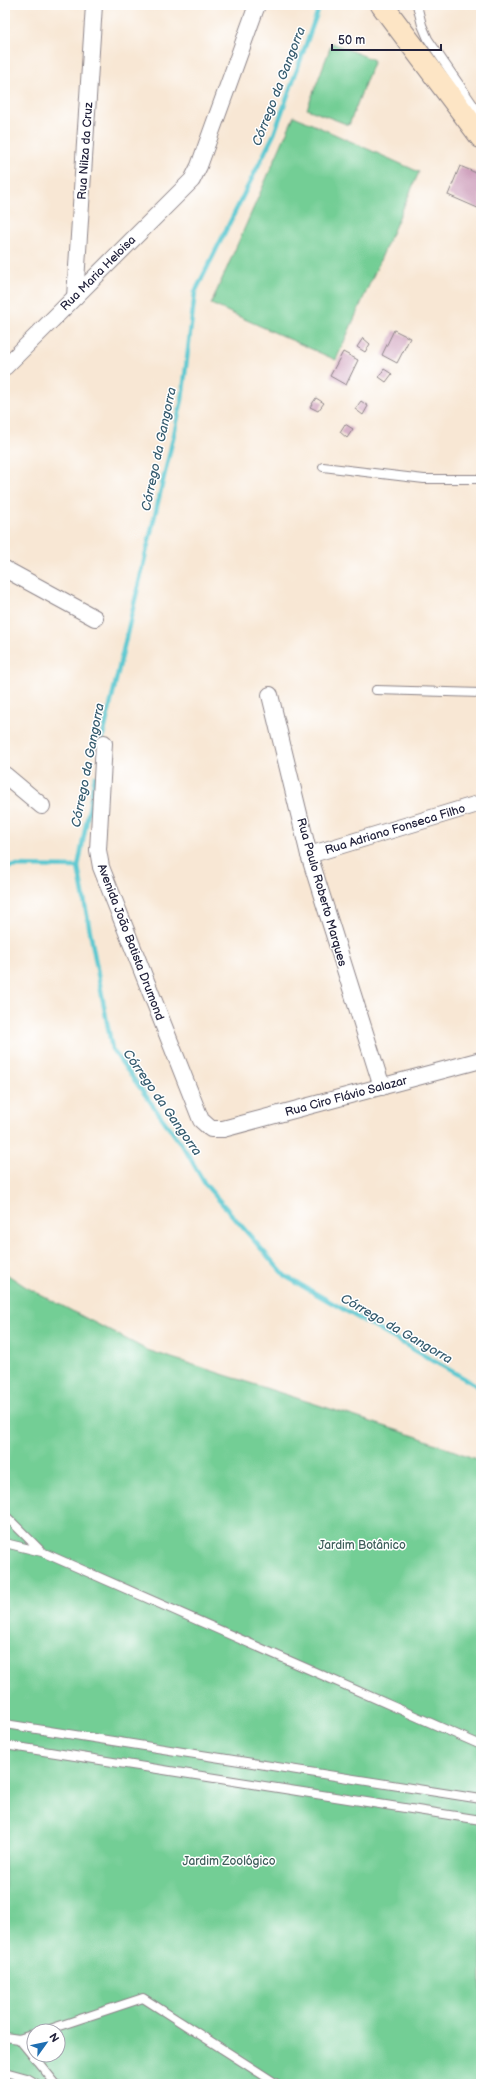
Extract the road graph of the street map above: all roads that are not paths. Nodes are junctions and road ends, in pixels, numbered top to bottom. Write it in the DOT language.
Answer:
graph roads {
  1 [pos="94,5"];
  2 [pos="257,5"];
  3 [pos="417,5"];
  4 [pos="390,11"];
  5 [pos="481,116"];
  6 [pos="481,137"];
  7 [pos="75,296"];
  8 [pos="5,367"];
  9 [pos="323,467"];
  10 [pos="481,479"];
  11 [pos="5,569"];
  12 [pos="95,618"];
  13 [pos="376,690"];
  14 [pos="481,693"];
  15 [pos="270,694"];
  16 [pos="104,743"];
  17 [pos="5,775"];
  18 [pos="481,803"];
  19 [pos="42,806"];
  20 [pos="309,855"];
  21 [pos="481,1060"];
  22 [pos="382,1087"];
  23 [pos="211,1129"];
  24 [pos="5,1515"];
  25 [pos="5,1543"];
  26 [pos="42,1552"];
  27 [pos="5,1724"];
  28 [pos="5,1745"];
  29 [pos="481,1745"];
  30 [pos="481,1799"];
  31 [pos="481,1820"];
  32 [pos="66,2024"];
  33 [pos="5,2037"];
  34 [pos="26,2037"];
  35 [pos="19,2039"];
  36 [pos="5,2072"];
  37 [pos="37,2084"];
  38 [pos="56,2084"];
  39 [pos="277,2084"];
  1 -- 7 [label="street, Rua Nilza da Cruz"];
  2 -- 7 [label="street, Rua Maria Heloisa"];
  3 -- 5 [label="lane"];
  4 -- 6 [label="street"];
  7 -- 8 [label="street, Rua Maria Heloisa"];
  9 -- 10 [label="lane"];
  11 -- 12 [label="street"];
  13 -- 14 [label="lane"];
  15 -- 20 [label="street, Rua Paulo Roberto Marques"];
  16 -- 23 [label="street, Avenida João Batista Drumond"];
  17 -- 19 [label="street"];
  18 -- 20 [label="street, Rua Adriano Fonseca Filho"];
  20 -- 22 [label="street, Rua Paulo Roberto Marques"];
  21 -- 22 [label="street, Rua Ciro Flávio Salazar"];
  22 -- 23 [label="street, Rua Ciro Flávio Salazar"];
  24 -- 26 [label="lane"];
  25 -- 26 [label="lane"];
  26 -- 29 [label="lane"];
  27 -- 30 [label="lane"];
  28 -- 31 [label="lane"];
  32 -- 39 [label="lane"];
  33 -- 35 [label="lane"];
  34 -- 35 [label="lane"];
  35 -- 38 [label="lane"];
  36 -- 37 [label="lane"];
}
